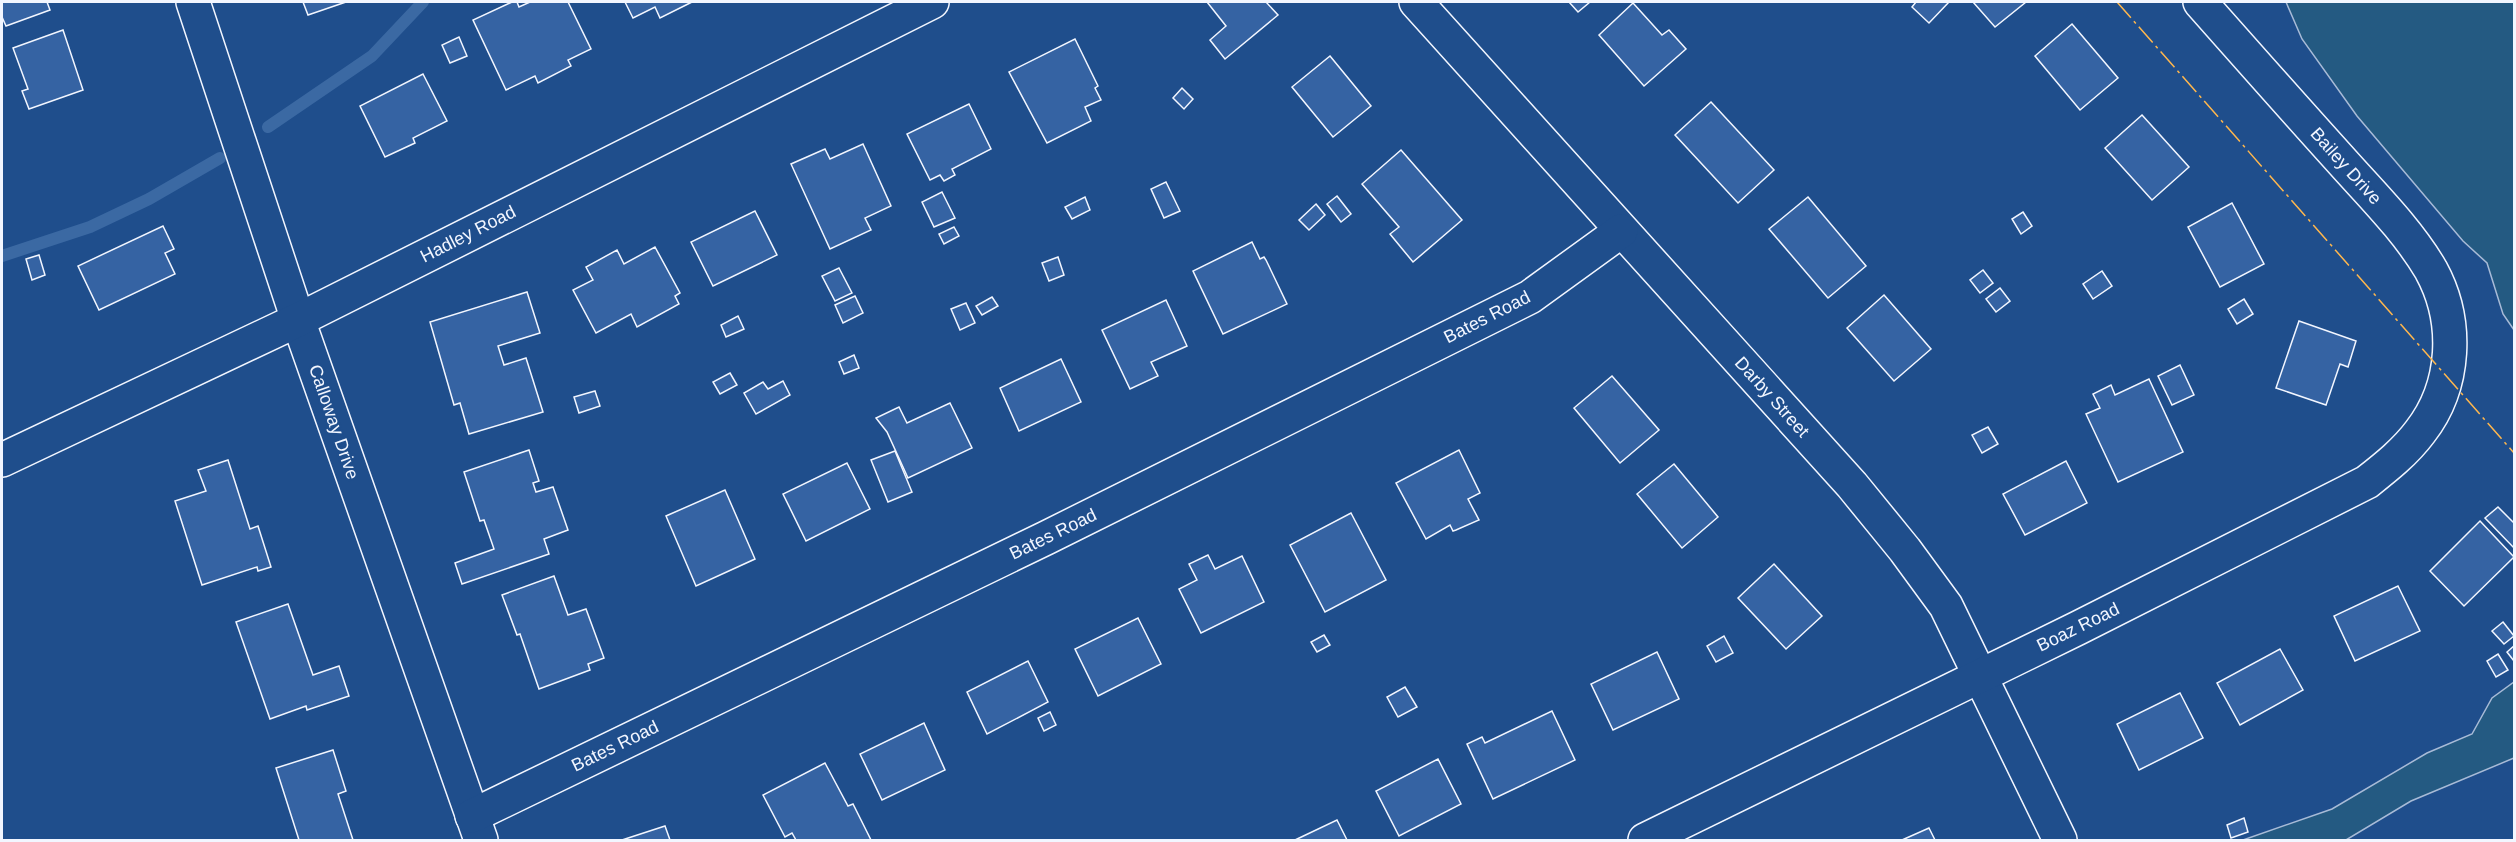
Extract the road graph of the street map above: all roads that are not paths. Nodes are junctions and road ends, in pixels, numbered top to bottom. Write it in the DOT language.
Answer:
graph roads {
  1 [pos="193,2"];
  2 [pos="933,2"];
  3 [pos="1416,2"];
  4 [pos="2200,2"];
  5 [pos="1621,231"];
  6 [pos="298,320"];
  7 [pos="2451,352"];
  8 [pos="2,460"];
  9 [pos="1980,674"];
  10 [pos="476,828"];
  11 [pos="1645,840"];
  12 [pos="2060,840"];
  1 -- 6 [label="street, Calloway Drive"];
  2 -- 6 [label="street, Hadley Road"];
  3 -- 5 [label="street, Darby Street"];
  4 -- 7 [label="street, Bailey Drive"];
  5 -- 9 [label="street, Darby Street"];
  5 -- 10 [label="street, Bates Road"];
  6 -- 8 [label="street, Hadley Road"];
  6 -- 10 [label="street, Calloway Drive"];
  7 -- 9 [label="street, Boaz Road"];
  9 -- 11 [label="street, Boaz Road"];
  9 -- 12 [label="street, Darby Street"];
}
